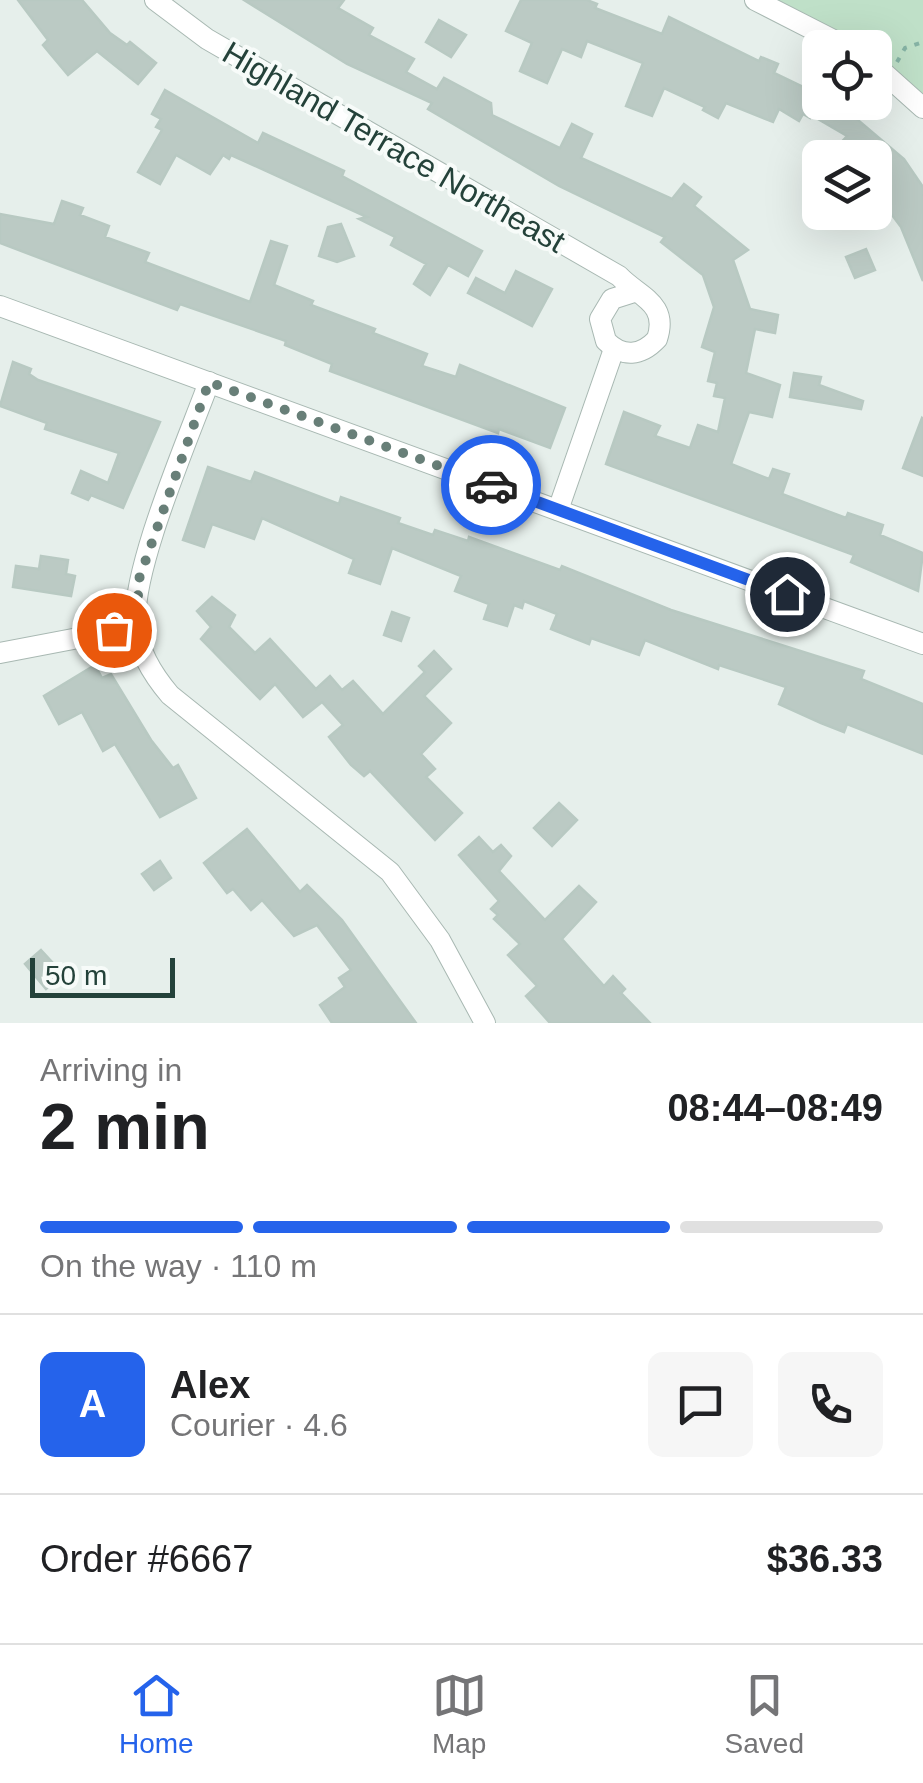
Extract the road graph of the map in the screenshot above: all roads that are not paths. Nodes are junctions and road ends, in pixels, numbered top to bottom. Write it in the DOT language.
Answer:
graph roads {
  1 [pos="155,0"];
  2 [pos="755,0"];
  3 [pos="814,30"];
  4 [pos="892,79"];
  5 [pos="923,108"];
  6 [pos="634,292"];
  7 [pos="0,306"];
  8 [pos="614,350"];
  9 [pos="209,382"];
  10 [pos="558,510"];
  11 [pos="136,627"];
  12 [pos="923,644"];
  13 [pos="0,653"];
  14 [pos="485,1023"];
  1 -- 6 [label="street, Highland Terrace Northeast"];
  2 -- 3 [label="street"];
  4 -- 5 [label="street"];
  6 -- 8 [label="street"];
  6 -- 8 [label="street, Highland Terrace Northeast"];
  7 -- 9 [label="street"];
  8 -- 10 [label="street"];
  9 -- 10 [label="street"];
  9 -- 11 [label="street"];
  10 -- 12 [label="street"];
  11 -- 13 [label="street"];
  11 -- 14 [label="street"];
}
